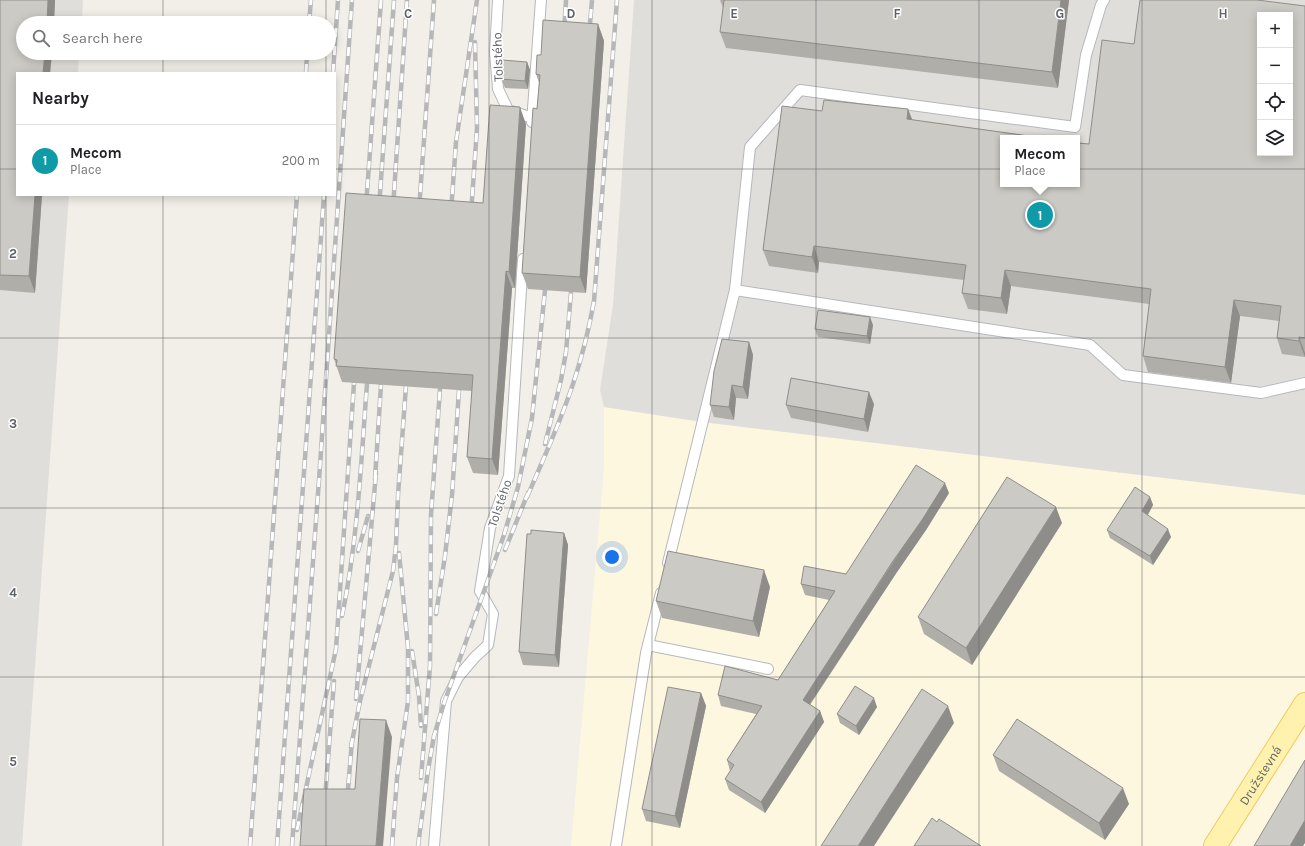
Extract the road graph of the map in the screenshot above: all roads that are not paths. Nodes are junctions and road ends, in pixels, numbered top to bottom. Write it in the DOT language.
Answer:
graph roads {
  1 [pos="498,0"];
  2 [pos="541,0"];
  3 [pos="1104,0"];
  4 [pos="533,118"];
  5 [pos="532,134"];
  6 [pos="524,253"];
  7 [pos="735,290"];
  8 [pos="1305,383"];
  9 [pos="666,572"];
  10 [pos="662,586"];
  11 [pos="648,645"];
  12 [pos="768,669"];
  13 [pos="1305,704"];
  14 [pos="434,846"];
  15 [pos="616,846"];
  16 [pos="1215,846"];
  1 -- 4 [label="lane, Tolstého"];
  2 -- 4 [label="lane"];
  3 -- 7 [label="lane"];
  4 -- 5 [label="lane"];
  6 -- 14 [label="lane, Tolstého"];
  7 -- 8 [label="lane"];
  7 -- 9 [label="lane"];
  10 -- 11 [label="lane"];
  11 -- 12 [label="lane"];
  11 -- 15 [label="lane"];
  13 -- 16 [label="main road, Družstevná"];
}
